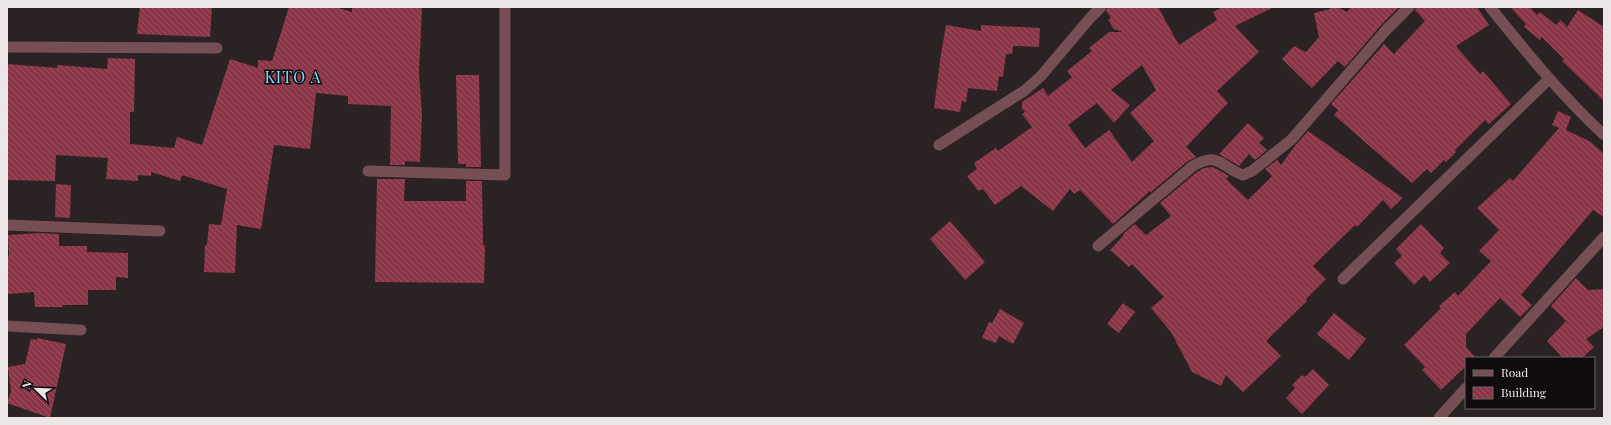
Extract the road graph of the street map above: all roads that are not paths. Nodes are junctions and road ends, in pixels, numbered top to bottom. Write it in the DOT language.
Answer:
graph roads {
  1 [pos="505,7"];
  2 [pos="1101,7"];
  3 [pos="1409,7"];
  4 [pos="1490,7"];
  5 [pos="7,47"];
  6 [pos="217,48"];
  7 [pos="1549,79"];
  8 [pos="1604,135"];
  9 [pos="939,145"];
  10 [pos="368,171"];
  11 [pos="7,225"];
  12 [pos="160,231"];
  13 [pos="1604,237"];
  14 [pos="1098,246"];
  15 [pos="1343,279"];
  16 [pos="7,326"];
  17 [pos="81,330"];
  18 [pos="1495,357"];
  19 [pos="1465,389"];
  20 [pos="1439,418"];
  1 -- 10 [label="street"];
  2 -- 9 [label="street"];
  3 -- 14 [label="street"];
  4 -- 7 [label="street"];
  5 -- 6 [label="street"];
  7 -- 8 [label="street"];
  7 -- 15 [label="street"];
  11 -- 12 [label="street"];
  13 -- 18 [label="street"];
  16 -- 17 [label="street"];
  19 -- 20 [label="street"];
}
